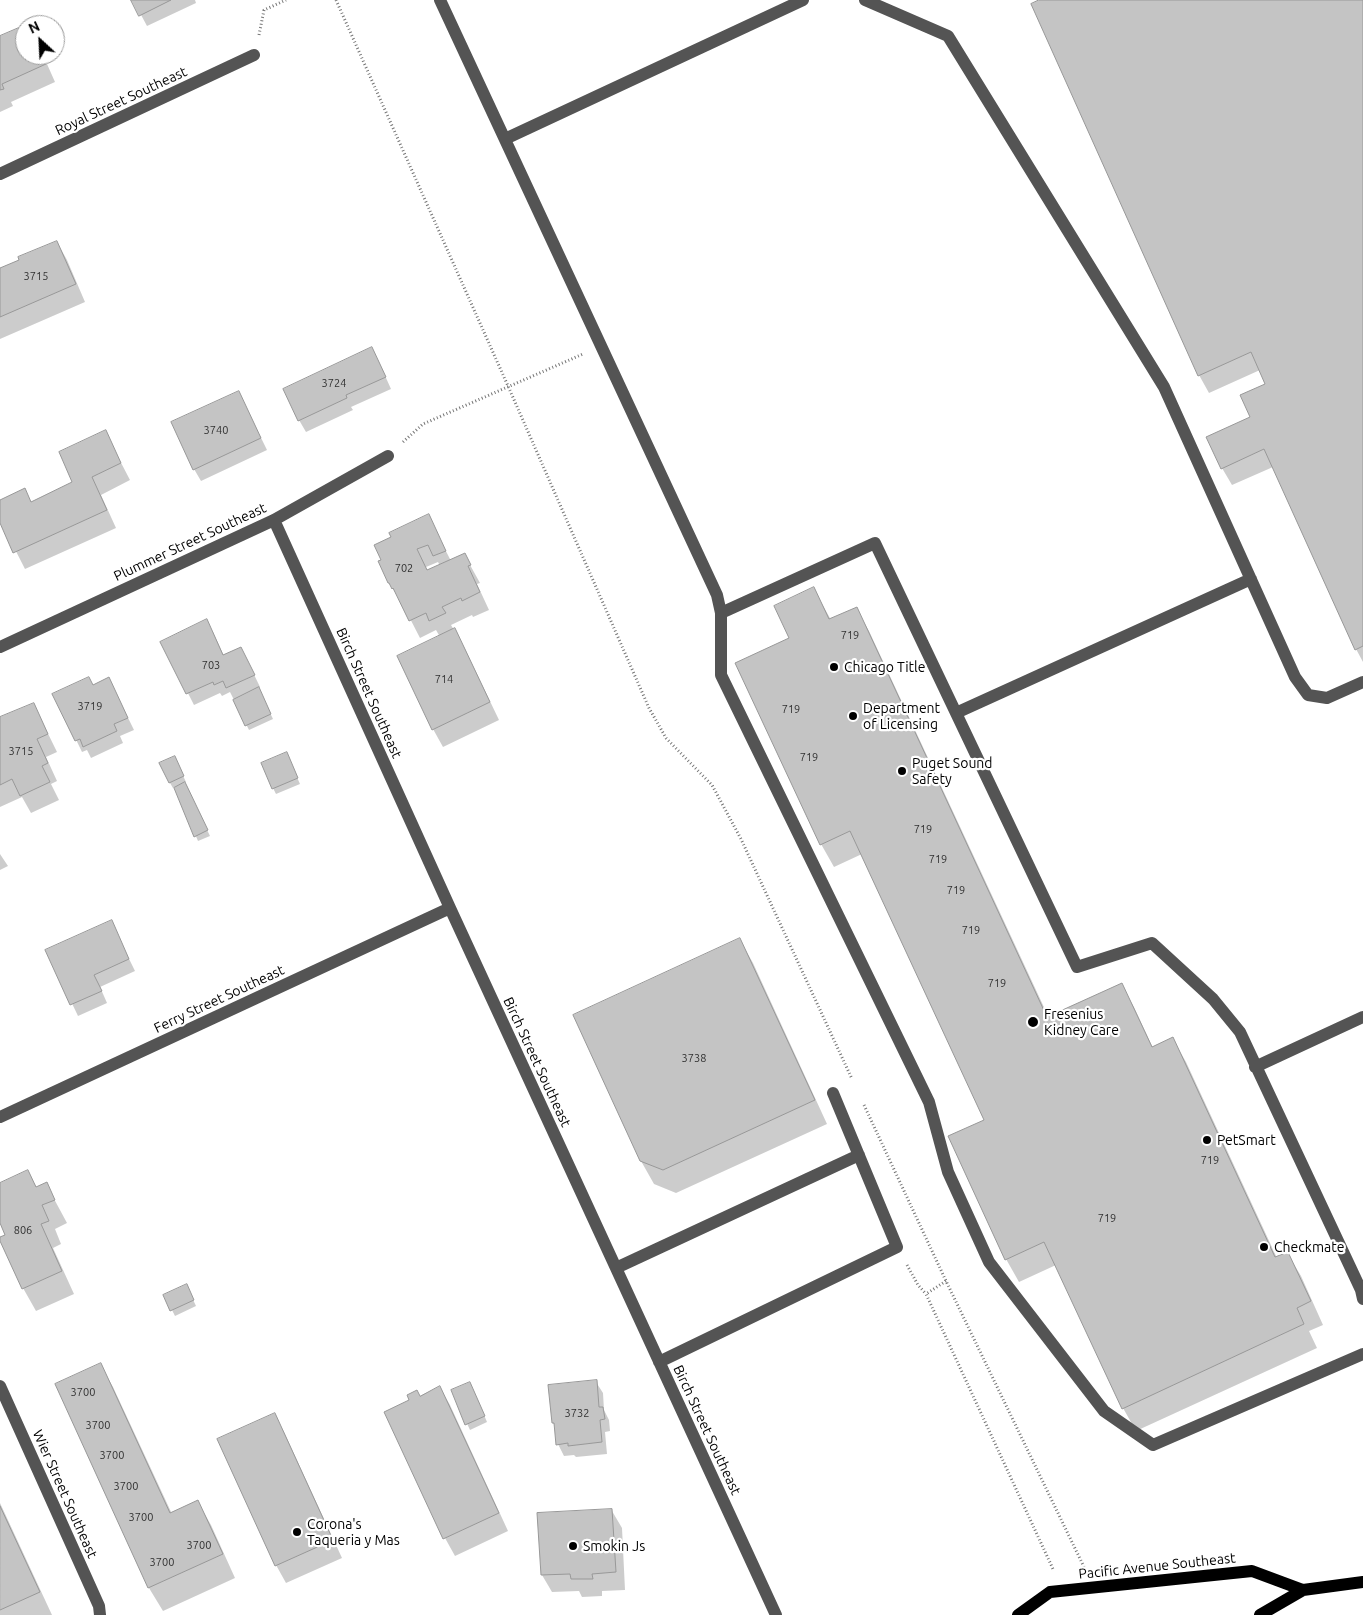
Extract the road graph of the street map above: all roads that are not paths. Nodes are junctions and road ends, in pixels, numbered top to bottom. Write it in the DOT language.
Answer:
graph roads {
  1 [pos="440,0"];
  2 [pos="803,0"];
  3 [pos="865,0"];
  4 [pos="254,55"];
  5 [pos="505,139"];
  6 [pos="0,174"];
  7 [pos="388,456"];
  8 [pos="274,520"];
  9 [pos="1251,579"];
  10 [pos="721,614"];
  11 [pos="0,647"];
  12 [pos="1363,682"];
  13 [pos="956,713"];
  14 [pos="450,908"];
  15 [pos="1363,1017"];
  16 [pos="1255,1067"];
  17 [pos="833,1093"];
  18 [pos="0,1117"];
  19 [pos="859,1155"];
  20 [pos="616,1268"];
  21 [pos="1363,1299"];
  22 [pos="1363,1354"];
  23 [pos="659,1362"];
  24 [pos="0,1386"];
  25 [pos="1363,1582"];
  26 [pos="1303,1590"];
  27 [pos="100,1615"];
  28 [pos="776,1615"];
  29 [pos="1018,1615"];
  30 [pos="1260,1615"];
  1 -- 5 [label="street"];
  2 -- 5 [label="street"];
  3 -- 9 [label="street"];
  4 -- 6 [label="street, Royal Street Southeast"];
  5 -- 10 [label="street"];
  7 -- 8 [label="street, Plummer Street Southeast"];
  8 -- 11 [label="street, Plummer Street Southeast"];
  8 -- 14 [label="street, Birch Street Southeast"];
  9 -- 12 [label="street"];
  9 -- 13 [label="street"];
  10 -- 13 [label="street"];
  10 -- 22 [label="street"];
  13 -- 16 [label="street"];
  14 -- 18 [label="street, Ferry Street Southeast"];
  14 -- 20 [label="street, Birch Street Southeast"];
  15 -- 16 [label="street"];
  16 -- 21 [label="street"];
  17 -- 19 [label="street"];
  19 -- 20 [label="street"];
  19 -- 23 [label="street"];
  20 -- 23 [label="street, Birch Street Southeast"];
  23 -- 28 [label="street, Birch Street Southeast"];
  24 -- 27 [label="street, Wier Street Southeast"];
  25 -- 26 [label="main road, Pacific Avenue Southeast"];
  26 -- 29 [label="main road, Pacific Avenue Southeast"];
  26 -- 30 [label="main road, Pacific Avenue Southeast"];
}
